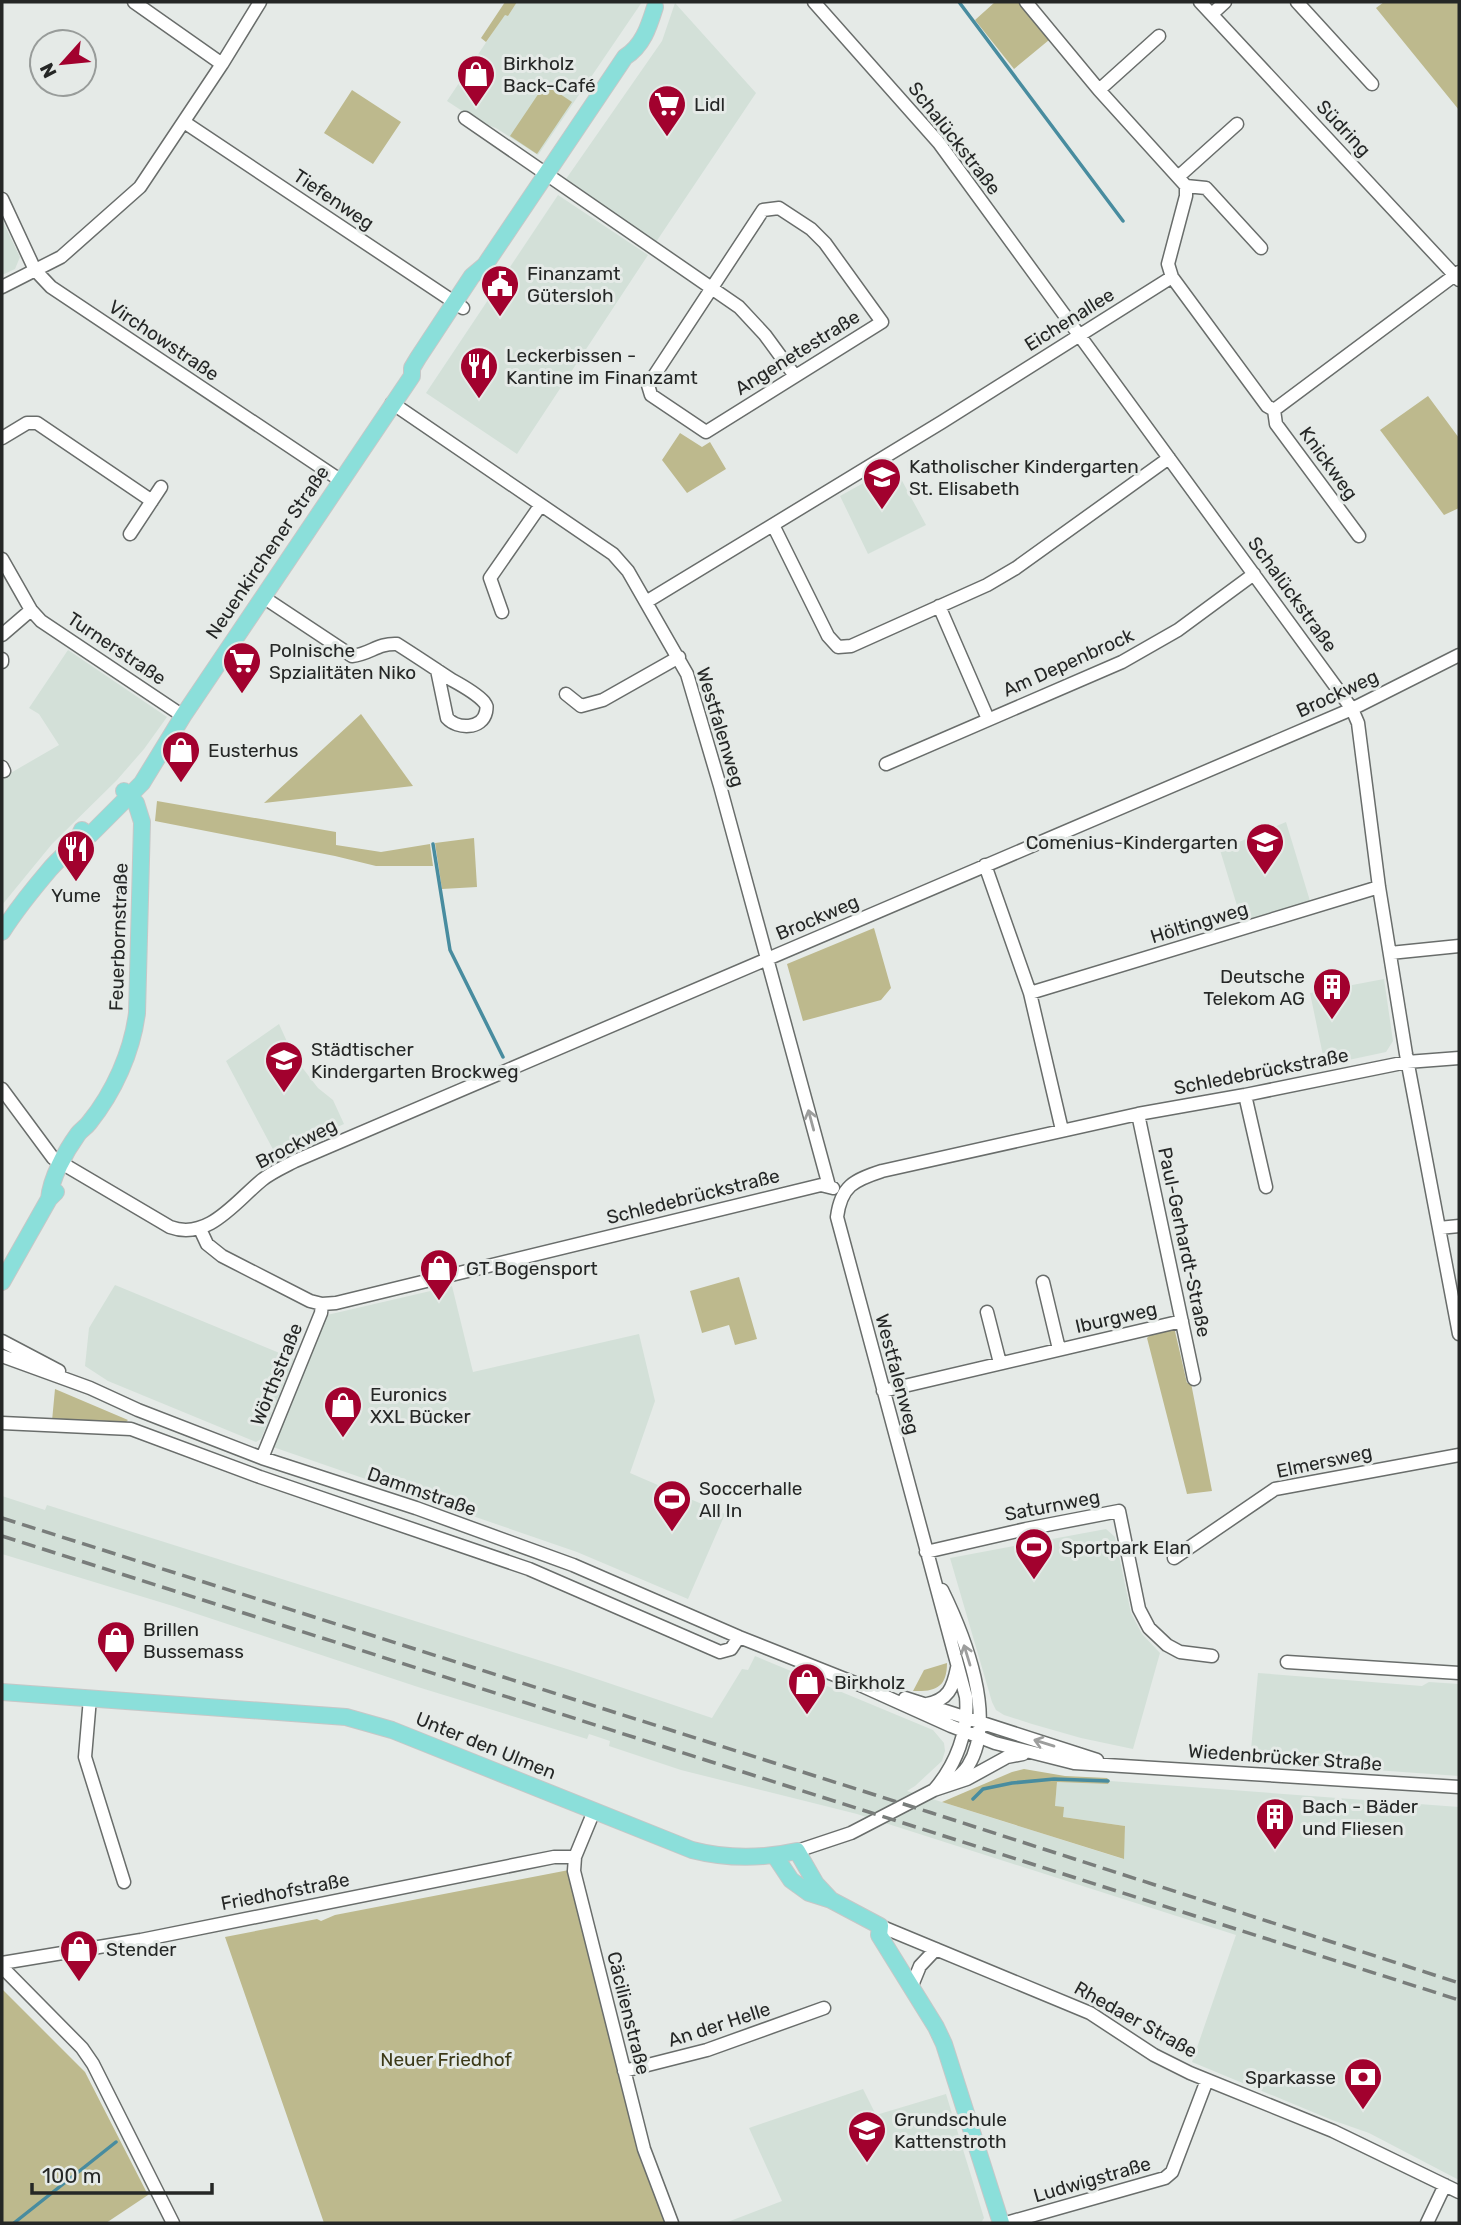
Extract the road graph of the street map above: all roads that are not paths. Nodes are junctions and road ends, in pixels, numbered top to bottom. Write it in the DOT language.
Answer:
graph roads {
  1 [pos="134,2"];
  2 [pos="260,2"];
  3 [pos="814,2"];
  4 [pos="1026,2"];
  5 [pos="1200,2"];
  6 [pos="1225,2"];
  7 [pos="1297,2"];
  8 [pos="657,4"];
  9 [pos="1212,14"];
  10 [pos="1158,36"];
  11 [pos="222,64"];
  12 [pos="1373,84"];
  13 [pos="1099,90"];
  14 [pos="465,118"];
  15 [pos="184,122"];
  16 [pos="1237,124"];
  17 [pos="546,174"];
  18 [pos="1182,182"];
  19 [pos="2,199"];
  20 [pos="1261,248"];
  21 [pos="35,270"];
  22 [pos="1458,276"];
  23 [pos="1172,277"];
  24 [pos="2,287"];
  25 [pos="712,289"];
  26 [pos="459,305"];
  27 [pos="1078,335"];
  28 [pos="795,376"];
  29 [pos="392,403"];
  30 [pos="1275,410"];
  31 [pos="2,438"];
  32 [pos="1169,458"];
  33 [pos="340,480"];
  34 [pos="162,487"];
  35 [pos="152,501"];
  36 [pos="540,506"];
  37 [pos="774,525"];
  38 [pos="130,534"];
  39 [pos="1359,536"];
  40 [pos="2,559"];
  41 [pos="1254,574"];
  42 [pos="263,597"];
  43 [pos="646,602"];
  44 [pos="939,606"];
  45 [pos="31,610"];
  46 [pos="502,612"];
  47 [pos="2,635"];
  48 [pos="1459,655"];
  49 [pos="678,657"];
  50 [pos="437,670"];
  51 [pos="566,694"];
  52 [pos="1352,709"];
  53 [pos="183,716"];
  54 [pos="988,719"];
  55 [pos="886,764"];
  56 [pos="126,793"];
  57 [pos="985,865"];
  58 [pos="1379,887"];
  59 [pos="2,932"];
  60 [pos="1459,946"];
  61 [pos="1390,953"];
  62 [pos="766,959"];
  63 [pos="1030,993"];
  64 [pos="1459,1058"];
  65 [pos="1407,1062"];
  66 [pos="2,1089"];
  67 [pos="1245,1095"];
  68 [pos="1138,1114"];
  69 [pos="1062,1130"];
  70 [pos="65,1166"];
  71 [pos="829,1186"];
  72 [pos="1266,1187"];
  73 [pos="842,1194"];
  74 [pos="1459,1226"];
  75 [pos="1439,1228"];
  76 [pos="200,1229"];
  77 [pos="2,1282"];
  78 [pos="1043,1282"];
  79 [pos="322,1304"];
  80 [pos="987,1312"];
  81 [pos="1182,1321"];
  82 [pos="1459,1334"];
  83 [pos="2,1341"];
  84 [pos="1059,1349"];
  85 [pos="2,1356"];
  86 [pos="1000,1363"];
  87 [pos="1194,1378"];
  88 [pos="90,1388"];
  89 [pos="883,1391"];
  90 [pos="138,1410"];
  91 [pos="2,1423"];
  92 [pos="131,1429"];
  93 [pos="1459,1455"];
  94 [pos="262,1458"];
  95 [pos="1174,1558"];
  96 [pos="928,1559"];
  97 [pos="739,1637"];
  98 [pos="1212,1657"];
  99 [pos="1287,1662"];
  100 [pos="957,1668"];
  101 [pos="1459,1673"];
  102 [pos="864,1686"];
  103 [pos="2,1692"];
  104 [pos="90,1698"];
  105 [pos="926,1704"];
  106 [pos="973,1719"];
  107 [pos="964,1732"];
  108 [pos="978,1737"];
  109 [pos="1030,1753"];
  110 [pos="1108,1764"];
  111 [pos="950,1784"];
  112 [pos="1459,1787"];
  113 [pos="934,1790"];
  114 [pos="594,1811"];
  115 [pos="797,1851"];
  116 [pos="775,1856"];
  117 [pos="575,1857"];
  118 [pos="124,1882"];
  119 [pos="831,1900"];
  120 [pos="880,1926"];
  121 [pos="936,1949"];
  122 [pos="2,1965"];
  123 [pos="911,1988"];
  124 [pos="824,2008"];
  125 [pos="624,2071"];
  126 [pos="1207,2080"];
  127 [pos="1445,2185"];
  128 [pos="1459,2192"];
  129 [pos="173,2223"];
  130 [pos="672,2223"];
  131 [pos="1004,2223"];
  132 [pos="1427,2223"];
  1 -- 11 [label="street"];
  2 -- 11 [label="street"];
  3 -- 27 [label="street, Schalückstraße"];
  4 -- 13 [label="street"];
  5 -- 9 [label="street, Südring"];
  6 -- 9 [label="street"];
  7 -- 12 [label="street"];
  8 -- 17 [label="main road, Neuenkirchener Straße"];
  9 -- 22 [label="street, Südring"];
  10 -- 13 [label="street"];
  11 -- 15 [label="street"];
  13 -- 18 [label="street"];
  14 -- 17 [label="street"];
  15 -- 21 [label="street"];
  15 -- 26 [label="street, Tiefenweg"];
  16 -- 18 [label="street"];
  17 -- 25 [label="street"];
  17 -- 26 [label="main road, Neuenkirchener Straße"];
  18 -- 20 [label="street"];
  18 -- 23 [label="street"];
  19 -- 21 [label="street, Virchowstraße"];
  21 -- 24 [label="street"];
  21 -- 33 [label="street, Virchowstraße"];
  22 -- 30 [label="street"];
  23 -- 27 [label="street, Eichenallee"];
  23 -- 30 [label="street"];
  25 -- 28 [label="street"];
  25 -- 28 [label="street, Angenetestraße"];
  25 -- 28 [label="street, Angenetestraße"];
  26 -- 29 [label="main road, Neuenkirchener Straße"];
  27 -- 32 [label="street, Schalückstraße"];
  27 -- 37 [label="street, Eichenallee"];
  29 -- 33 [label="main road, Neuenkirchener Straße"];
  29 -- 36 [label="street, Westfalenweg"];
  30 -- 39 [label="street, Knickweg"];
  31 -- 35 [label="street"];
  32 -- 41 [label="street, Schalückstraße"];
  32 -- 44 [label="street"];
  33 -- 42 [label="main road, Neuenkirchener Straße"];
  34 -- 35 [label="street"];
  35 -- 38 [label="street"];
  36 -- 43 [label="street, Westfalenweg"];
  36 -- 46 [label="street"];
  37 -- 43 [label="street, Eichenallee"];
  37 -- 44 [label="street"];
  40 -- 45 [label="street, Turnerstraße"];
  41 -- 52 [label="street, Schalückstraße"];
  41 -- 54 [label="street, Am Depenbrock"];
  42 -- 50 [label="street"];
  42 -- 53 [label="main road, Neuenkirchener Straße"];
  43 -- 49 [label="street, Westfalenweg"];
  44 -- 54 [label="street"];
  45 -- 47 [label="street"];
  45 -- 53 [label="street, Turnerstraße"];
  48 -- 52 [label="street, Brockweg"];
  49 -- 51 [label="street"];
  49 -- 62 [label="street, Westfalenweg"];
  50 -- 50 [label="street"];
  52 -- 57 [label="street, Brockweg"];
  52 -- 58 [label="street, Schalückstraße"];
  53 -- 56 [label="main road, Neuenkirchener Straße"];
  54 -- 55 [label="street, Am Depenbrock"];
  56 -- 59 [label="main road, Neuenkirchener Straße"];
  56 -- 70 [label="main road, Feuerbornstraße"];
  57 -- 62 [label="street, Brockweg"];
  57 -- 63 [label="street"];
  58 -- 61 [label="street, Schalückstraße"];
  58 -- 63 [label="street, Höltingweg"];
  60 -- 61 [label="street"];
  61 -- 65 [label="street, Schalückstraße"];
  71 -- 62 [label="street, Westfalenweg, one-way"];
  62 -- 76 [label="street, Brockweg"];
  63 -- 69 [label="street"];
  64 -- 65 [label="street, Schledebrückstraße"];
  65 -- 67 [label="street, Schledebrückstraße"];
  65 -- 75 [label="street, Schalückstraße"];
  66 -- 70 [label="street"];
  67 -- 68 [label="street, Schledebrückstraße"];
  67 -- 72 [label="street"];
  68 -- 69 [label="street, Schledebrückstraße"];
  68 -- 81 [label="street, Paul-Gerhardt-Straße"];
  69 -- 73 [label="street, Schledebrückstraße"];
  70 -- 76 [label="street"];
  70 -- 77 [label="main road, Feuerbornstraße"];
  71 -- 73 [label="street"];
  71 -- 79 [label="street, Schledebrückstraße"];
  73 -- 89 [label="street, Westfalenweg"];
  74 -- 75 [label="street"];
  75 -- 82 [label="street, Schalückstraße"];
  76 -- 79 [label="street"];
  78 -- 84 [label="street, Iburgweg"];
  79 -- 94 [label="street, Wörthstraße"];
  80 -- 86 [label="street"];
  81 -- 84 [label="street, Iburgweg"];
  81 -- 87 [label="street, Paul-Gerhardt-Straße"];
  83 -- 88 [label="street, Dammstraße"];
  84 -- 86 [label="street, Iburgweg"];
  85 -- 88 [label="street, Dammstraße"];
  86 -- 89 [label="street, Iburgweg"];
  88 -- 90 [label="street, Dammstraße"];
  89 -- 96 [label="street, Westfalenweg"];
  90 -- 92 [label="street"];
  90 -- 94 [label="street, Dammstraße"];
  91 -- 92 [label="street"];
  92 -- 97 [label="street, Dammstraße"];
  93 -- 95 [label="street, Elmersweg"];
  94 -- 97 [label="street, Dammstraße"];
  96 -- 98 [label="street, Saturnweg"];
  96 -- 100 [label="street, Westfalenweg"];
  106 -- 96 [label="street, Westfalenweg, one-way"];
  97 -- 102 [label="street, Dammstraße"];
  99 -- 101 [label="street"];
  100 -- 105 [label="street"];
  100 -- 106 [label="street, Westfalenweg"];
  102 -- 105 [label="street, Dammstraße"];
  102 -- 107 [label="street, Dammstraße"];
  103 -- 104 [label="main road, Unter den Ulmen"];
  104 -- 114 [label="main road, Unter den Ulmen"];
  104 -- 118 [label="street"];
  105 -- 106 [label="street, Dammstraße"];
  106 -- 107 [label="street, Westfalenweg"];
  106 -- 108 [label="street, Westfalenweg"];
  110 -- 106 [label="street, Wiedenbrücker Straße, one-way"];
  107 -- 108 [label="street, Wiedenbrücker Straße"];
  107 -- 113 [label="street"];
  108 -- 109 [label="street, Wiedenbrücker Straße"];
  108 -- 111 [label="street, Unter den Ulmen"];
  109 -- 110 [label="street, Wiedenbrücker Straße"];
  109 -- 111 [label="street, Unter den Ulmen"];
  110 -- 112 [label="street, Wiedenbrücker Straße"];
  111 -- 113 [label="street, Unter den Ulmen"];
  113 -- 115 [label="street, Unter den Ulmen"];
  114 -- 116 [label="main road, Unter den Ulmen"];
  114 -- 117 [label="street, Cäcilienstraße"];
  115 -- 116 [label="main road, Unter den Ulmen"];
  115 -- 119 [label="main road, Rhedaer Straße"];
  116 -- 119 [label="main road, Rhedaer Straße"];
  117 -- 122 [label="street, Friedhofstraße"];
  117 -- 125 [label="street, Cäcilienstraße"];
  119 -- 120 [label="main road, Rhedaer Straße"];
  120 -- 121 [label="street, Rhedaer Straße"];
  120 -- 123 [label="main road"];
  121 -- 123 [label="street"];
  121 -- 126 [label="street, Rhedaer Straße"];
  122 -- 129 [label="street"];
  123 -- 131 [label="main road"];
  124 -- 125 [label="street, An der Helle"];
  125 -- 130 [label="street, Cäcilienstraße"];
  126 -- 127 [label="street, Rhedaer Straße"];
  126 -- 131 [label="street, Ludwigstraße"];
  127 -- 128 [label="street, Rhedaer Straße"];
  127 -- 132 [label="street"];
}
